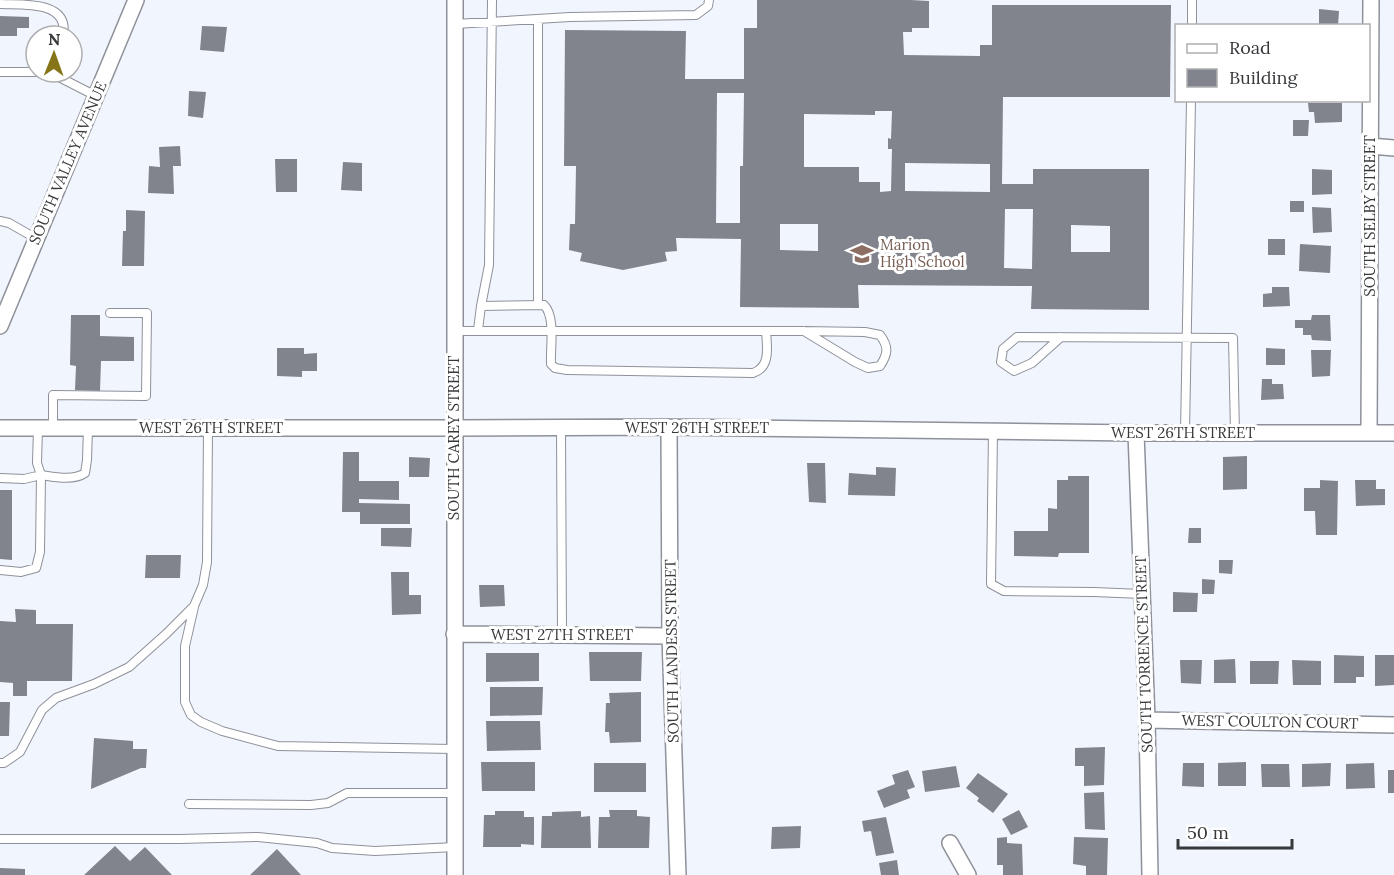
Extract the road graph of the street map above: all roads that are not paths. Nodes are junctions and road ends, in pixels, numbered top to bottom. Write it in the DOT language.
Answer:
graph roads {
  1 [pos="136,0"];
  2 [pos="455,0"];
  3 [pos="492,0"];
  4 [pos="709,0"];
  5 [pos="1192,0"];
  6 [pos="1371,0"];
  7 [pos="0,4"];
  8 [pos="538,19"];
  9 [pos="492,22"];
  10 [pos="62,24"];
  11 [pos="455,24"];
  12 [pos="1192,24"];
  13 [pos="0,72"];
  14 [pos="24,72"];
  15 [pos="74,84"];
  16 [pos="96,96"];
  17 [pos="1191,102"];
  18 [pos="1371,146"];
  19 [pos="1394,148"];
  20 [pos="0,221"];
  21 [pos="37,239"];
  22 [pos="538,304"];
  23 [pos="481,306"];
  24 [pos="110,313"];
  25 [pos="1,320"];
  26 [pos="478,330"];
  27 [pos="552,330"];
  28 [pos="454,331"];
  29 [pos="766,331"];
  30 [pos="804,331"];
  31 [pos="1061,337"];
  32 [pos="1187,339"];
  33 [pos="669,427"];
  34 [pos="0,428"];
  35 [pos="45,428"];
  36 [pos="88,428"];
  37 [pos="208,428"];
  38 [pos="454,428"];
  39 [pos="561,428"];
  40 [pos="993,431"];
  41 [pos="1136,433"];
  42 [pos="1185,433"];
  43 [pos="1235,433"];
  44 [pos="1369,433"];
  45 [pos="1394,433"];
  46 [pos="40,475"];
  47 [pos="0,478"];
  48 [pos="0,570"];
  49 [pos="1142,594"];
  50 [pos="194,606"];
  51 [pos="454,634"];
  52 [pos="562,635"];
  53 [pos="670,636"];
  54 [pos="1147,720"];
  55 [pos="1394,724"];
  56 [pos="454,749"];
  57 [pos="0,763"];
  58 [pos="455,793"];
  59 [pos="189,804"];
  60 [pos="0,839"];
  61 [pos="950,843"];
  62 [pos="455,847"];
  63 [pos="455,875"];
  64 [pos="678,875"];
  65 [pos="968,875"];
  66 [pos="1150,875"];
  1 -- 16 [label="street, SOUTH VALLEY AVENUE"];
  2 -- 11 [label="street, SOUTH CAREY STREET"];
  3 -- 9 [label="lane"];
  4 -- 8 [label="lane"];
  5 -- 12 [label="lane"];
  6 -- 18 [label="street, SOUTH SELBY STREET"];
  7 -- 10 [label="lane"];
  8 -- 9 [label="lane"];
  8 -- 22 [label="lane"];
  9 -- 11 [label="lane"];
  9 -- 23 [label="lane"];
  11 -- 28 [label="street, SOUTH CAREY STREET"];
  13 -- 14 [label="lane"];
  15 -- 16 [label="lane"];
  16 -- 21 [label="street, SOUTH VALLEY AVENUE"];
  17 -- 32 [label="lane"];
  18 -- 19 [label="street"];
  18 -- 44 [label="street, SOUTH SELBY STREET"];
  20 -- 21 [label="lane"];
  21 -- 25 [label="street, SOUTH VALLEY AVENUE"];
  22 -- 23 [label="lane"];
  22 -- 27 [label="lane"];
  23 -- 26 [label="lane"];
  24 -- 35 [label="lane"];
  26 -- 27 [label="lane"];
  26 -- 28 [label="lane"];
  27 -- 29 [label="lane"];
  27 -- 29 [label="lane"];
  28 -- 38 [label="street, SOUTH CAREY STREET"];
  29 -- 30 [label="lane"];
  30 -- 30 [label="lane"];
  31 -- 31 [label="lane"];
  31 -- 32 [label="lane"];
  32 -- 42 [label="lane"];
  32 -- 43 [label="lane"];
  33 -- 39 [label="street, WEST 26TH STREET"];
  33 -- 40 [label="street, WEST 26TH STREET"];
  33 -- 53 [label="street, SOUTH LANDESS STREET"];
  34 -- 35 [label="street, WEST 26TH STREET"];
  35 -- 36 [label="street, WEST 26TH STREET"];
  35 -- 46 [label="lane"];
  36 -- 37 [label="street, WEST 26TH STREET"];
  36 -- 46 [label="lane"];
  37 -- 38 [label="street, WEST 26TH STREET"];
  37 -- 50 [label="lane"];
  38 -- 39 [label="street, WEST 26TH STREET"];
  38 -- 51 [label="street, SOUTH CAREY STREET"];
  39 -- 52 [label="lane"];
  40 -- 41 [label="street, WEST 26TH STREET"];
  40 -- 49 [label="lane"];
  41 -- 42 [label="street, WEST 26TH STREET"];
  41 -- 49 [label="street, SOUTH TORRENCE STREET"];
  42 -- 43 [label="street, WEST 26TH STREET"];
  43 -- 44 [label="street, WEST 26TH STREET"];
  44 -- 45 [label="street, WEST 26TH STREET"];
  46 -- 47 [label="lane"];
  46 -- 48 [label="lane"];
  49 -- 54 [label="street, SOUTH TORRENCE STREET"];
  50 -- 56 [label="lane"];
  50 -- 57 [label="lane"];
  51 -- 52 [label="street, WEST 27TH STREET"];
  51 -- 56 [label="street, SOUTH CAREY STREET"];
  52 -- 53 [label="street, WEST 27TH STREET"];
  53 -- 64 [label="street, SOUTH LANDESS STREET"];
  54 -- 55 [label="street, WEST COULTON COURT"];
  54 -- 66 [label="street, SOUTH TORRENCE STREET"];
  56 -- 58 [label="street, SOUTH CAREY STREET"];
  58 -- 59 [label="lane"];
  58 -- 62 [label="street, SOUTH CAREY STREET"];
  60 -- 62 [label="lane"];
  61 -- 65 [label="street"];
  62 -- 63 [label="street, SOUTH CAREY STREET"];
}
